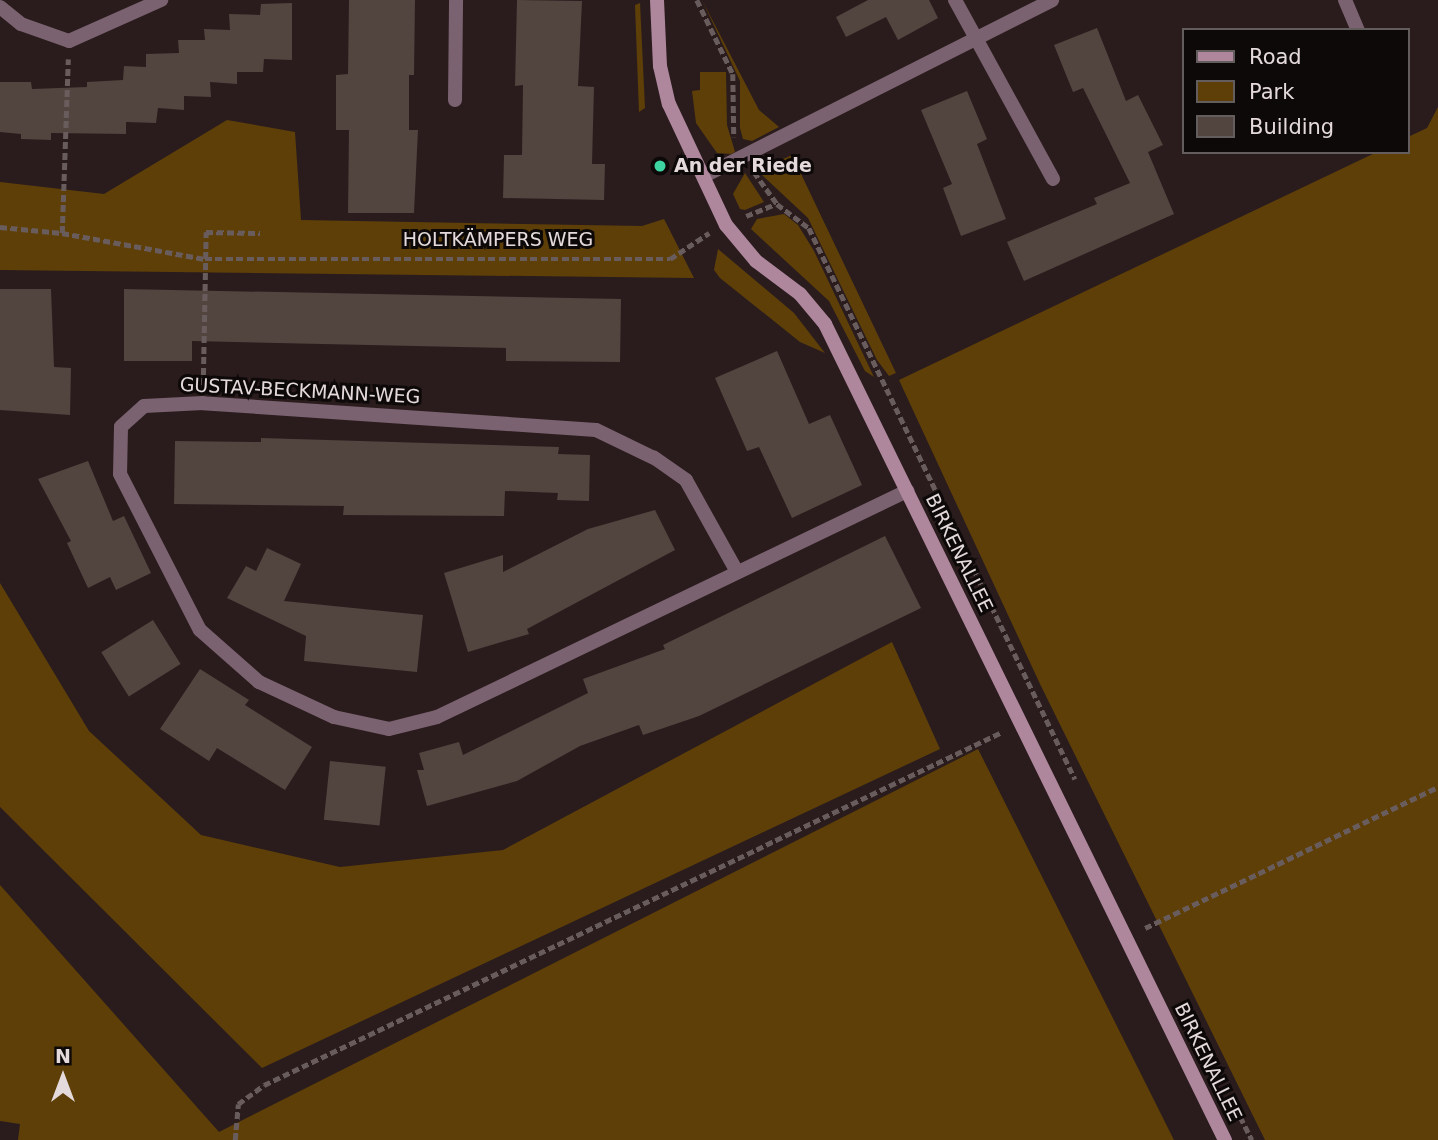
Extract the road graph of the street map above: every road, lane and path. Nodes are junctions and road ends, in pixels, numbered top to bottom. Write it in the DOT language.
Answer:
graph roads {
  1 [pos="162,0"];
  2 [pos="456,0"];
  3 [pos="657,0"];
  4 [pos="955,0"];
  5 [pos="1052,0"];
  6 [pos="1345,0"];
  7 [pos="0,7"];
  8 [pos="1357,28"];
  9 [pos="975,38"];
  10 [pos="69,41"];
  11 [pos="455,100"];
  12 [pos="704,176"];
  13 [pos="1053,179"];
  14 [pos="777,204"];
  15 [pos="726,225"];
  16 [pos="0,227"];
  17 [pos="62,233"];
  18 [pos="260,233"];
  19 [pos="205,259"];
  20 [pos="203,403"];
  21 [pos="907,491"];
  22 [pos="736,570"];
  23 [pos="1022,723"];
  24 [pos="1438,788"];
  25 [pos="1125,937"];
  26 [pos="235,1140"];
  27 [pos="1225,1140"];
  1 -- 10 [label="street"];
  2 -- 11 [label="street"];
  3 -- 12 [label="street, BIRKENALLEE"];
  4 -- 9 [label="street"];
  5 -- 9 [label="street"];
  6 -- 8 [label="street"];
  7 -- 10 [label="street"];
  9 -- 12 [label="street"];
  9 -- 13 [label="street"];
  10 -- 17 [label="path"];
  12 -- 15 [label="street, BIRKENALLEE"];
  14 -- 15 [label="path, HOLTKÄMPERS WEG"];
  15 -- 19 [label="path, HOLTKÄMPERS WEG"];
  15 -- 21 [label="street, BIRKENALLEE"];
  16 -- 17 [label="path, HOLTKÄMPERS WEG"];
  17 -- 19 [label="path, HOLTKÄMPERS WEG"];
  18 -- 19 [label="path"];
  19 -- 20 [label="path"];
  20 -- 22 [label="street, GUSTAV-BECKMANN-WEG"];
  20 -- 22 [label="street, GUSTAV-BECKMANN-WEG"];
  21 -- 22 [label="street, GUSTAV-BECKMANN-WEG"];
  21 -- 23 [label="street, BIRKENALLEE"];
  23 -- 25 [label="street, BIRKENALLEE"];
  23 -- 26 [label="path"];
  24 -- 25 [label="path"];
  25 -- 27 [label="street, BIRKENALLEE"];
}
